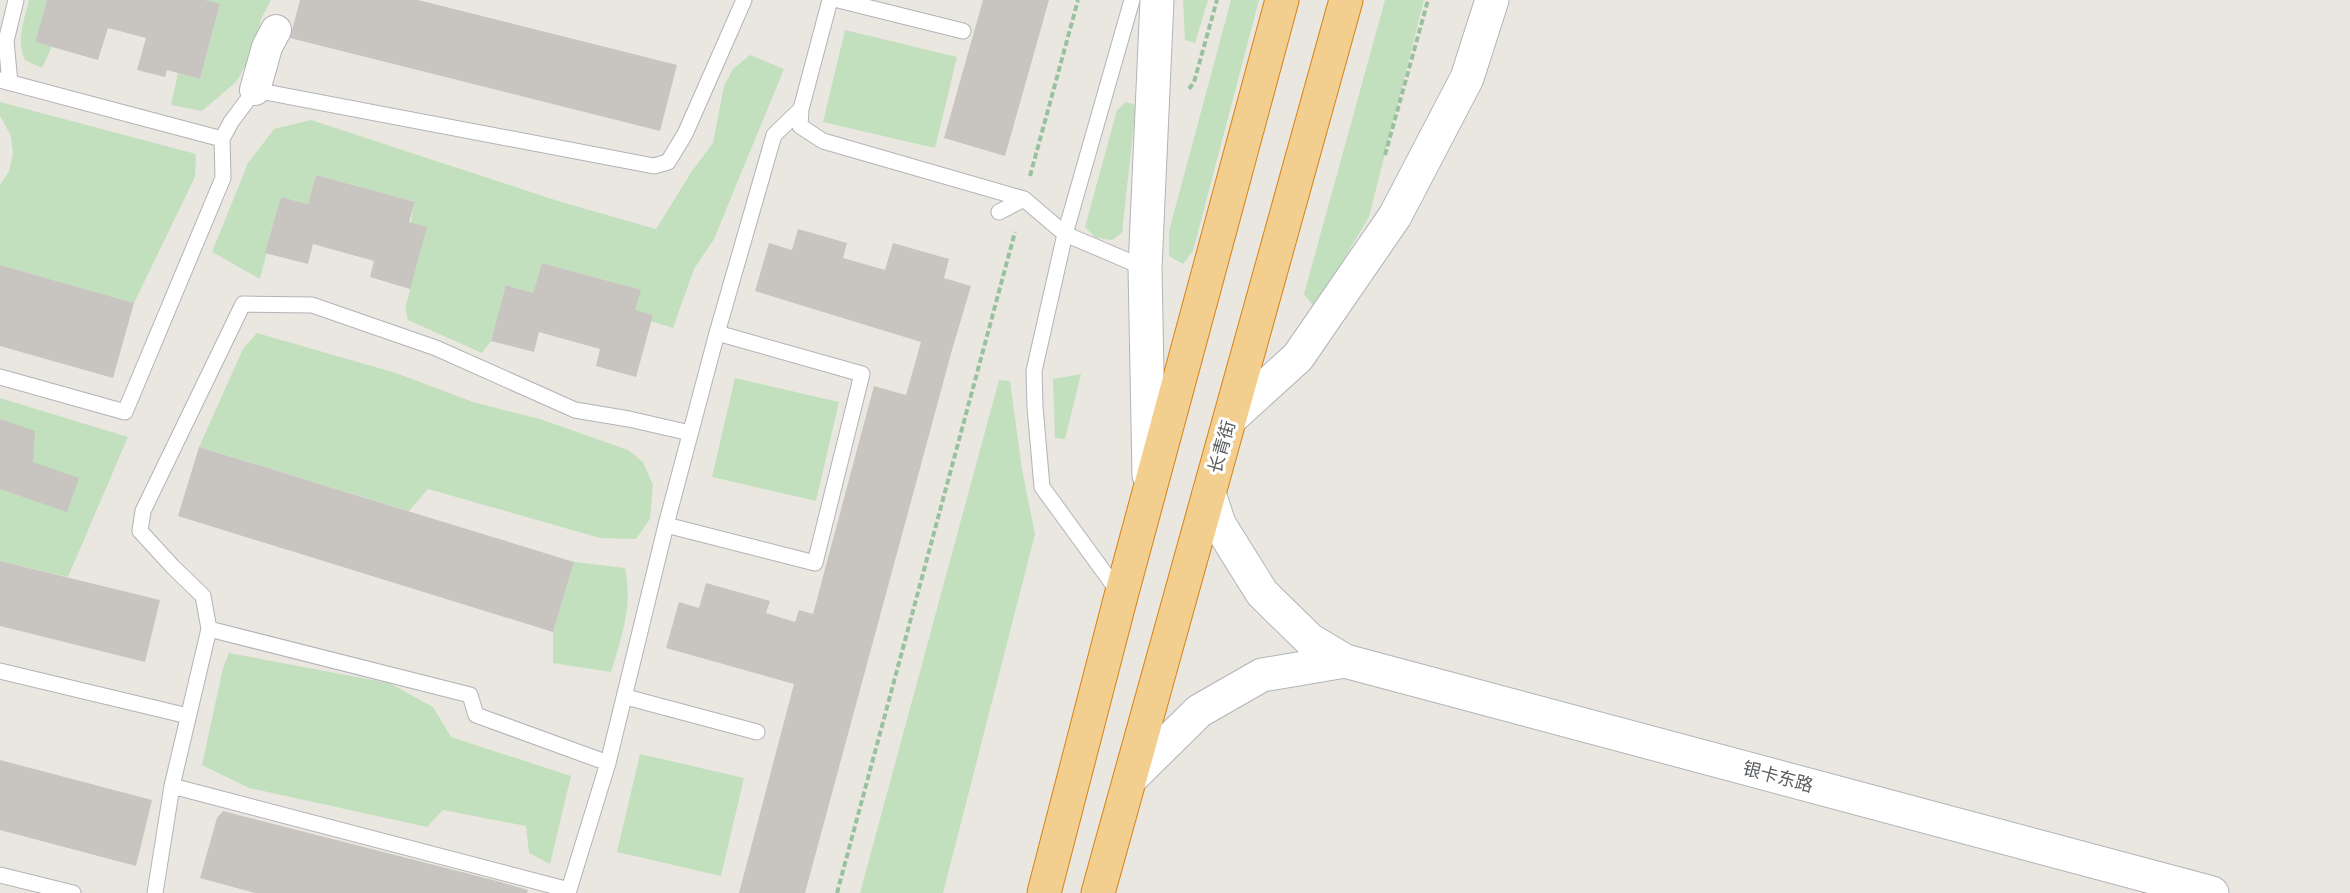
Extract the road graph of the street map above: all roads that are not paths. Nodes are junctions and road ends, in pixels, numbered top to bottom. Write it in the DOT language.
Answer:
graph roads {
  1 [pos="16,0"];
  2 [pos="744,0"];
  3 [pos="830,0"];
  4 [pos="838,0"];
  5 [pos="1132,0"];
  6 [pos="1156,0"];
  7 [pos="1282,0"];
  8 [pos="1346,0"];
  9 [pos="1492,0"];
  10 [pos="276,30"];
  11 [pos="963,32"];
  12 [pos="5,81"];
  13 [pos="255,90"];
  14 [pos="801,109"];
  15 [pos="222,139"];
  16 [pos="1024,199"];
  17 [pos="999,212"];
  18 [pos="1065,234"];
  19 [pos="1145,268"];
  20 [pos="717,333"];
  21 [pos="0,377"];
  22 [pos="1231,418"];
  23 [pos="690,434"];
  24 [pos="1150,489"];
  25 [pos="1209,494"];
  26 [pos="666,525"];
  27 [pos="1121,596"];
  28 [pos="209,629"];
  29 [pos="1345,661"];
  30 [pos="0,671"];
  31 [pos="626,697"];
  32 [pos="189,716"];
  33 [pos="757,732"];
  34 [pos="608,763"];
  35 [pos="1130,779"];
  36 [pos="172,786"];
  37 [pos="0,875"];
  38 [pos="569,891"];
  39 [pos="73,893"];
  40 [pos="155,893"];
  41 [pos="1044,893"];
  42 [pos="1098,893"];
  43 [pos="1118,893"];
  44 [pos="2212,893"];
  1 -- 12 [label="lane"];
  2 -- 13 [label="lane"];
  3 -- 14 [label="lane"];
  4 -- 11 [label="lane"];
  5 -- 18 [label="lane"];
  6 -- 19 [label="street"];
  7 -- 24 [label="highway"];
  8 -- 22 [label="highway, 长青街"];
  9 -- 22 [label="street"];
  10 -- 13 [label="street"];
  12 -- 15 [label="lane"];
  13 -- 15 [label="lane"];
  14 -- 16 [label="lane"];
  14 -- 20 [label="lane"];
  15 -- 21 [label="lane"];
  16 -- 17 [label="lane"];
  16 -- 18 [label="lane"];
  18 -- 19 [label="lane"];
  18 -- 27 [label="lane"];
  19 -- 24 [label="street"];
  20 -- 23 [label="lane"];
  20 -- 26 [label="lane"];
  22 -- 25 [label="highway, 长青街"];
  23 -- 26 [label="lane"];
  23 -- 28 [label="lane"];
  24 -- 27 [label="highway"];
  25 -- 29 [label="street"];
  25 -- 35 [label="highway, 长青街"];
  26 -- 31 [label="lane"];
  27 -- 41 [label="highway"];
  28 -- 32 [label="lane"];
  28 -- 34 [label="lane"];
  29 -- 35 [label="street"];
  29 -- 44 [label="street, 银卡东路"];
  30 -- 32 [label="lane"];
  31 -- 33 [label="lane"];
  31 -- 34 [label="lane"];
  32 -- 36 [label="lane"];
  34 -- 38 [label="lane"];
  35 -- 42 [label="highway, 长青街"];
  35 -- 43 [label="highway"];
  36 -- 38 [label="lane"];
  36 -- 40 [label="lane"];
  37 -- 39 [label="lane"];
}
